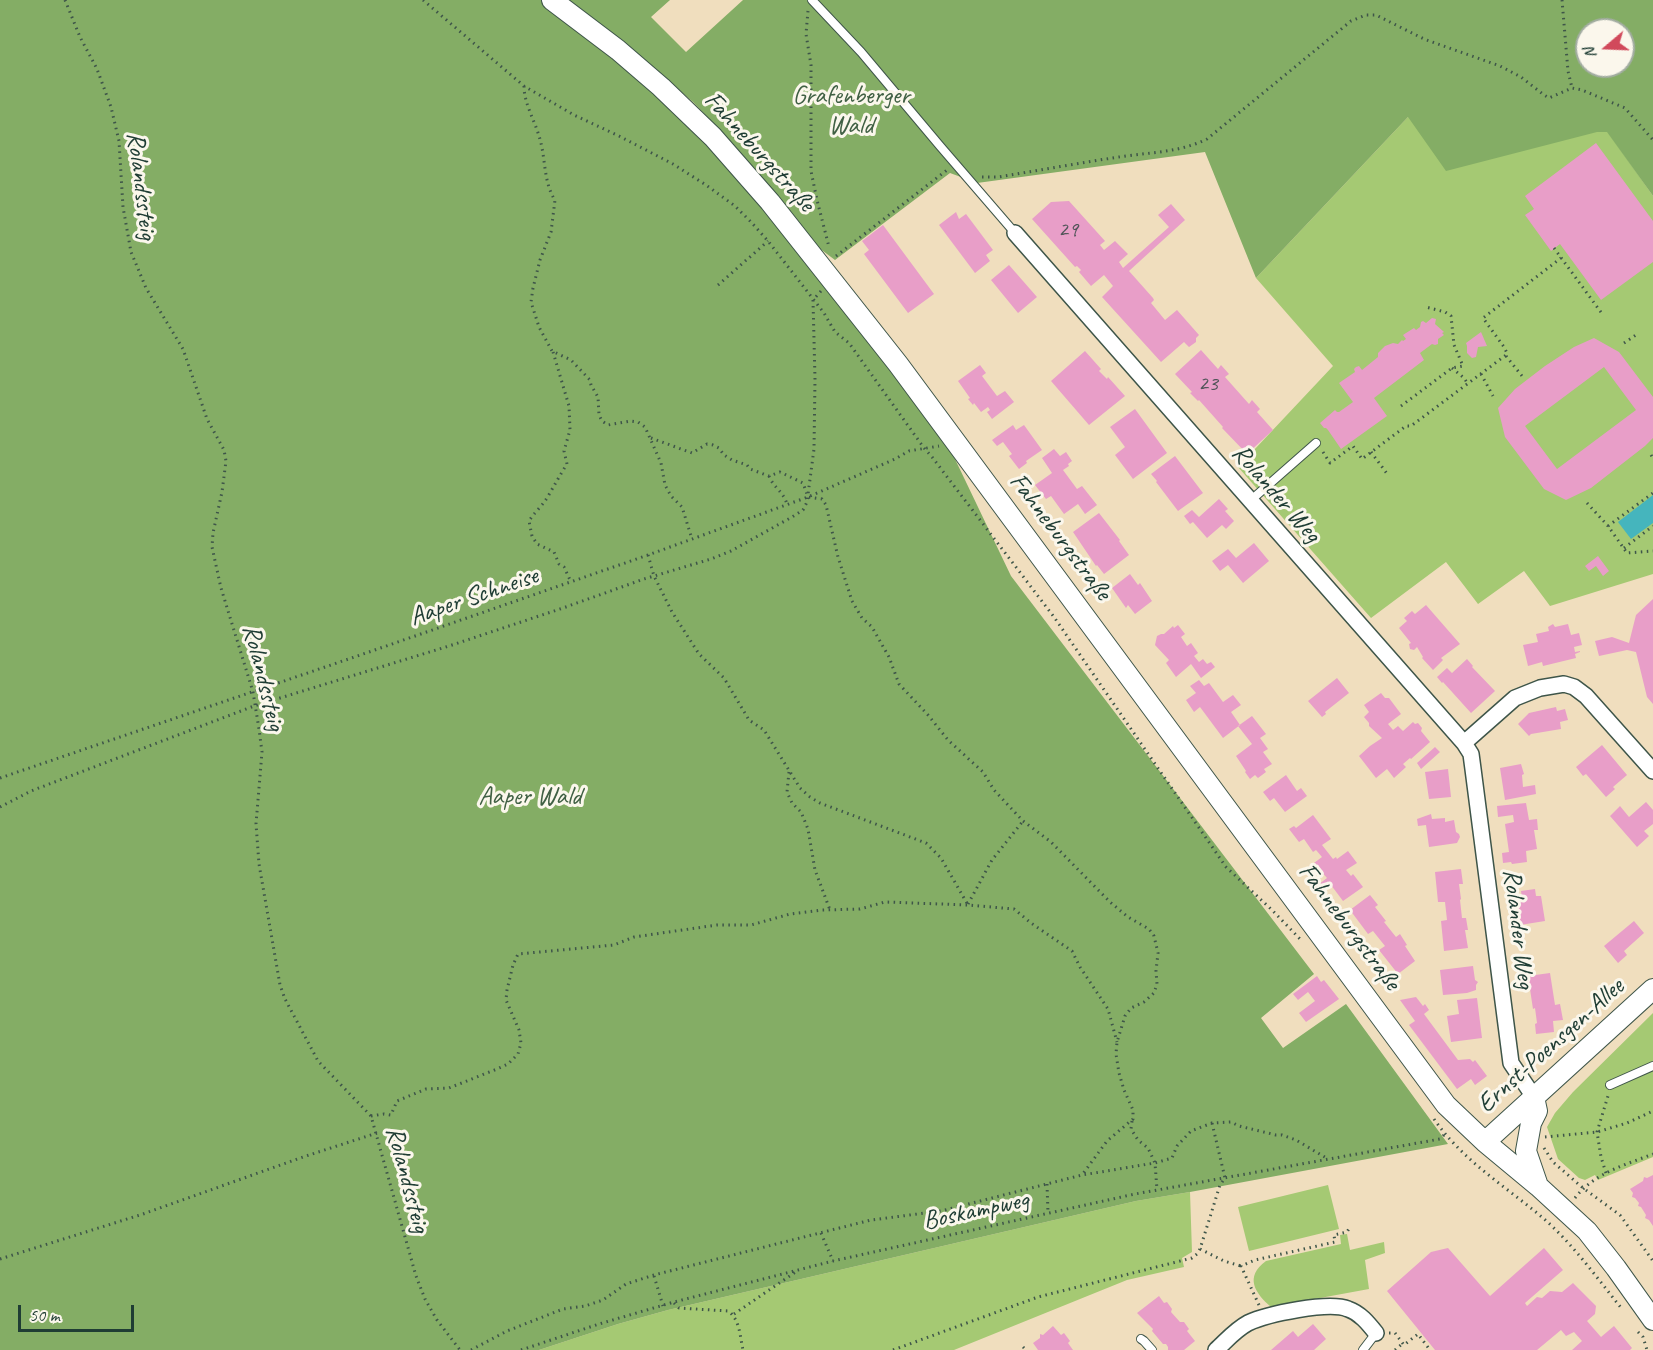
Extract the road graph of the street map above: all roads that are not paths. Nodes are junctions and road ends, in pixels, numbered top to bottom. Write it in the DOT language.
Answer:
graph roads {
  1 [pos="552,0"];
  2 [pos="812,0"];
  3 [pos="1015,232"];
  4 [pos="1316,443"];
  5 [pos="1250,501"];
  6 [pos="1464,743"];
  7 [pos="1653,771"];
  8 [pos="1653,989"];
  9 [pos="1653,1066"];
  10 [pos="1610,1085"];
  11 [pos="1534,1097"];
  12 [pos="1485,1142"];
  13 [pos="1538,1186"];
  14 [pos="1644,1324"];
  15 [pos="1376,1333"];
  16 [pos="1141,1339"];
  17 [pos="1152,1350"];
  18 [pos="1216,1350"];
  19 [pos="1363,1350"];
  1 -- 12 [label="street, Fahneburgstraße"];
  2 -- 3 [label="lane, Rolander Weg"];
  3 -- 5 [label="street, Rolander Weg"];
  4 -- 5 [label="lane"];
  5 -- 6 [label="street, Rolander Weg"];
  6 -- 7 [label="street"];
  6 -- 11 [label="street, Rolander Weg"];
  8 -- 11 [label="street, Ernst-Poensgen-Allee"];
  9 -- 10 [label="lane"];
  11 -- 12 [label="street, Ernst-Poensgen-Allee"];
  11 -- 13 [label="street"];
  12 -- 13 [label="street, Fahneburgstraße"];
  13 -- 14 [label="street, Fahneburgstraße"];
  15 -- 18 [label="street"];
  15 -- 19 [label="lane"];
  16 -- 17 [label="lane"];
}
